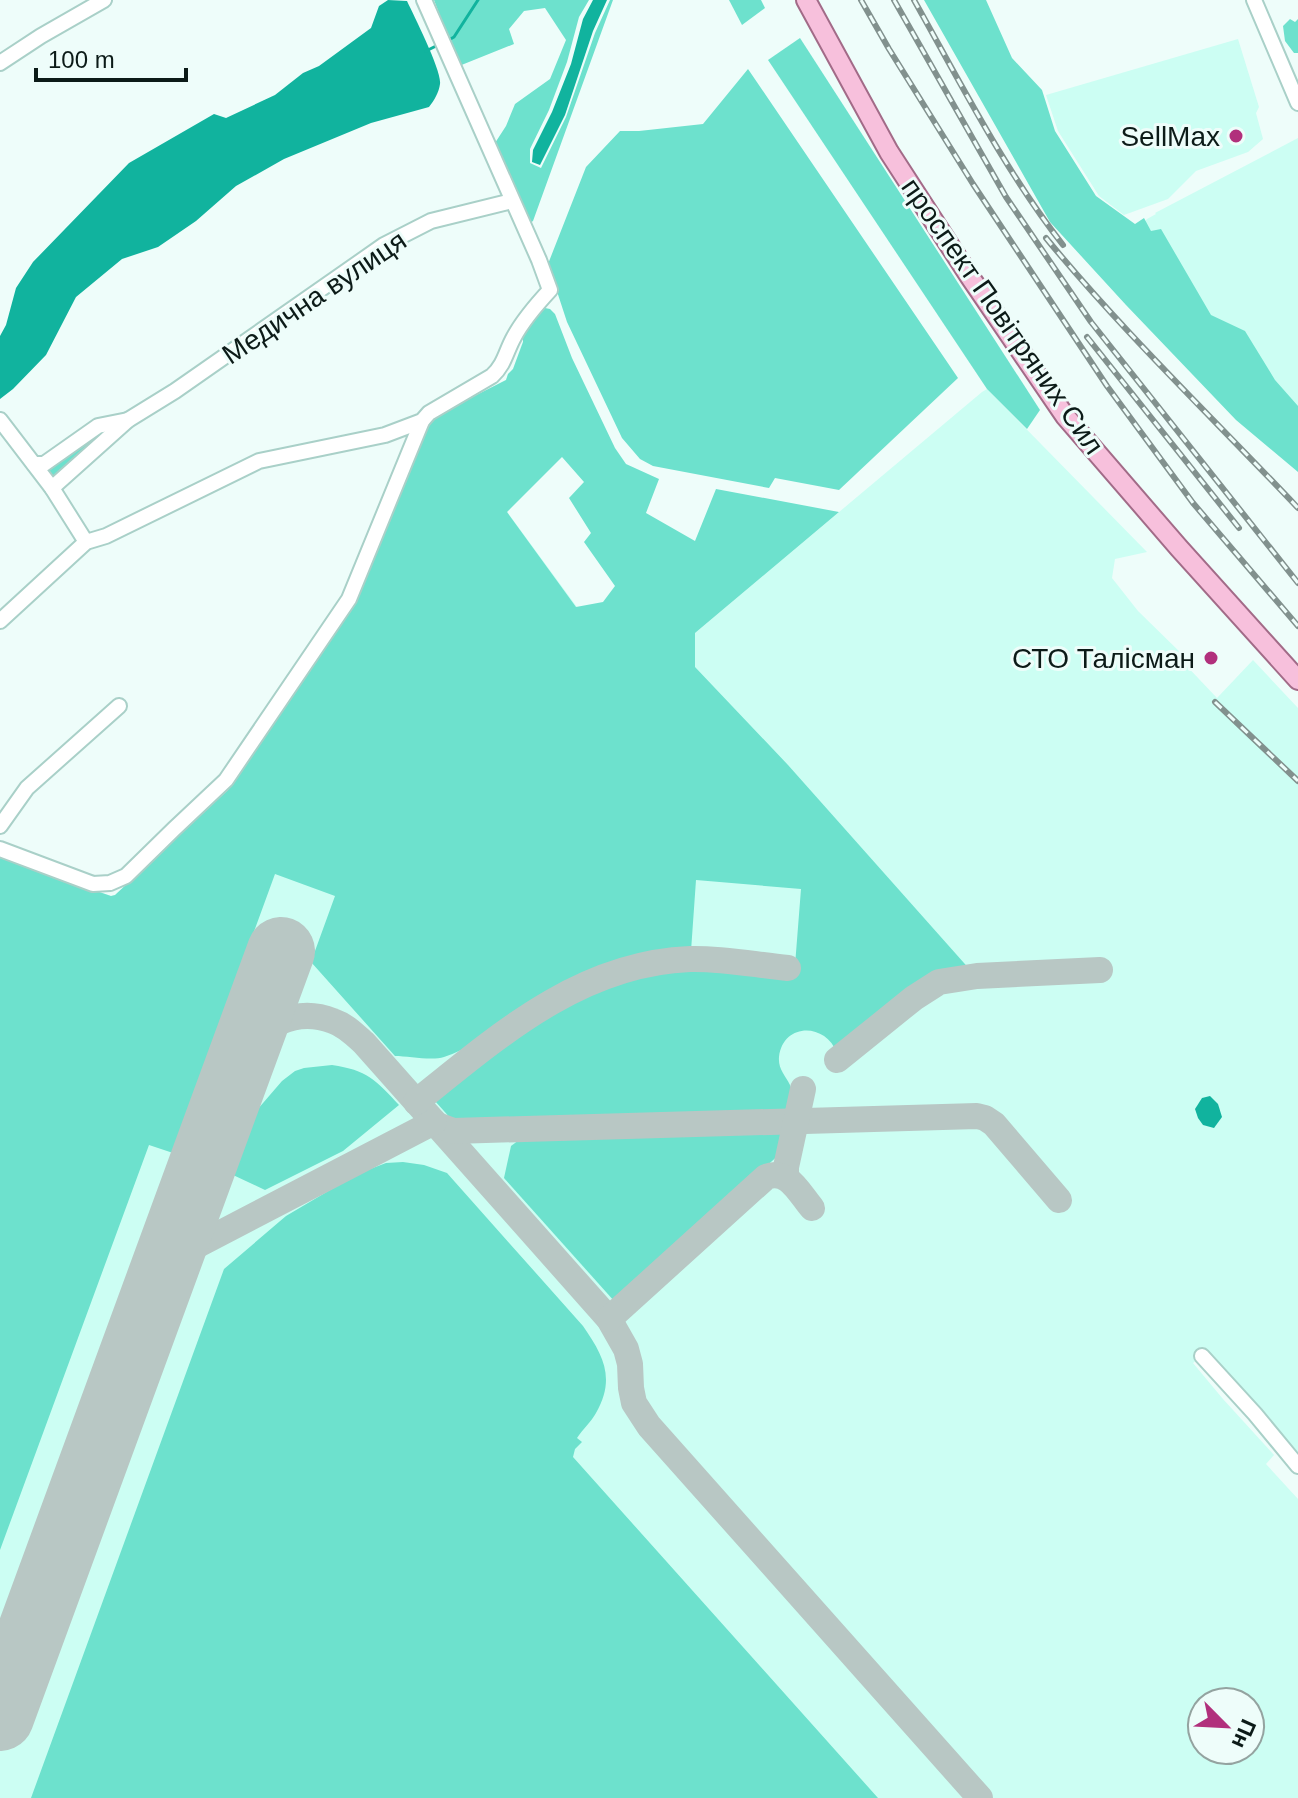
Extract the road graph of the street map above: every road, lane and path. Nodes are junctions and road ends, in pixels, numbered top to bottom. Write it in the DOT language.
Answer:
graph roads {
  1 [pos="104,0"];
  2 [pos="424,0"];
  3 [pos="806,0"];
  4 [pos="1254,0"];
  5 [pos="0,63"];
  6 [pos="1298,103"];
  7 [pos="512,201"];
  8 [pos="0,420"];
  9 [pos="128,420"];
  10 [pos="422,421"];
  11 [pos="34,464"];
  12 [pos="52,488"];
  13 [pos="86,542"];
  14 [pos="0,621"];
  15 [pos="1298,680"];
  16 [pos="119,706"];
  17 [pos="0,826"];
  18 [pos="0,849"];
  19 [pos="1202,1356"];
  20 [pos="1298,1466"];
  1 -- 5 [label="street"];
  2 -- 7 [label="street"];
  3 -- 15 [label="main road, проспект Повітряних Сил"];
  4 -- 6 [label="street"];
  7 -- 9 [label="street, Медична вулиця"];
  7 -- 10 [label="street"];
  8 -- 11 [label="street"];
  9 -- 11 [label="street, Медична вулиця"];
  9 -- 12 [label="street, Медична вулиця"];
  10 -- 13 [label="street"];
  10 -- 18 [label="street"];
  11 -- 12 [label="street"];
  12 -- 13 [label="street"];
  13 -- 14 [label="street"];
  16 -- 17 [label="street"];
  19 -- 20 [label="street"];
}
